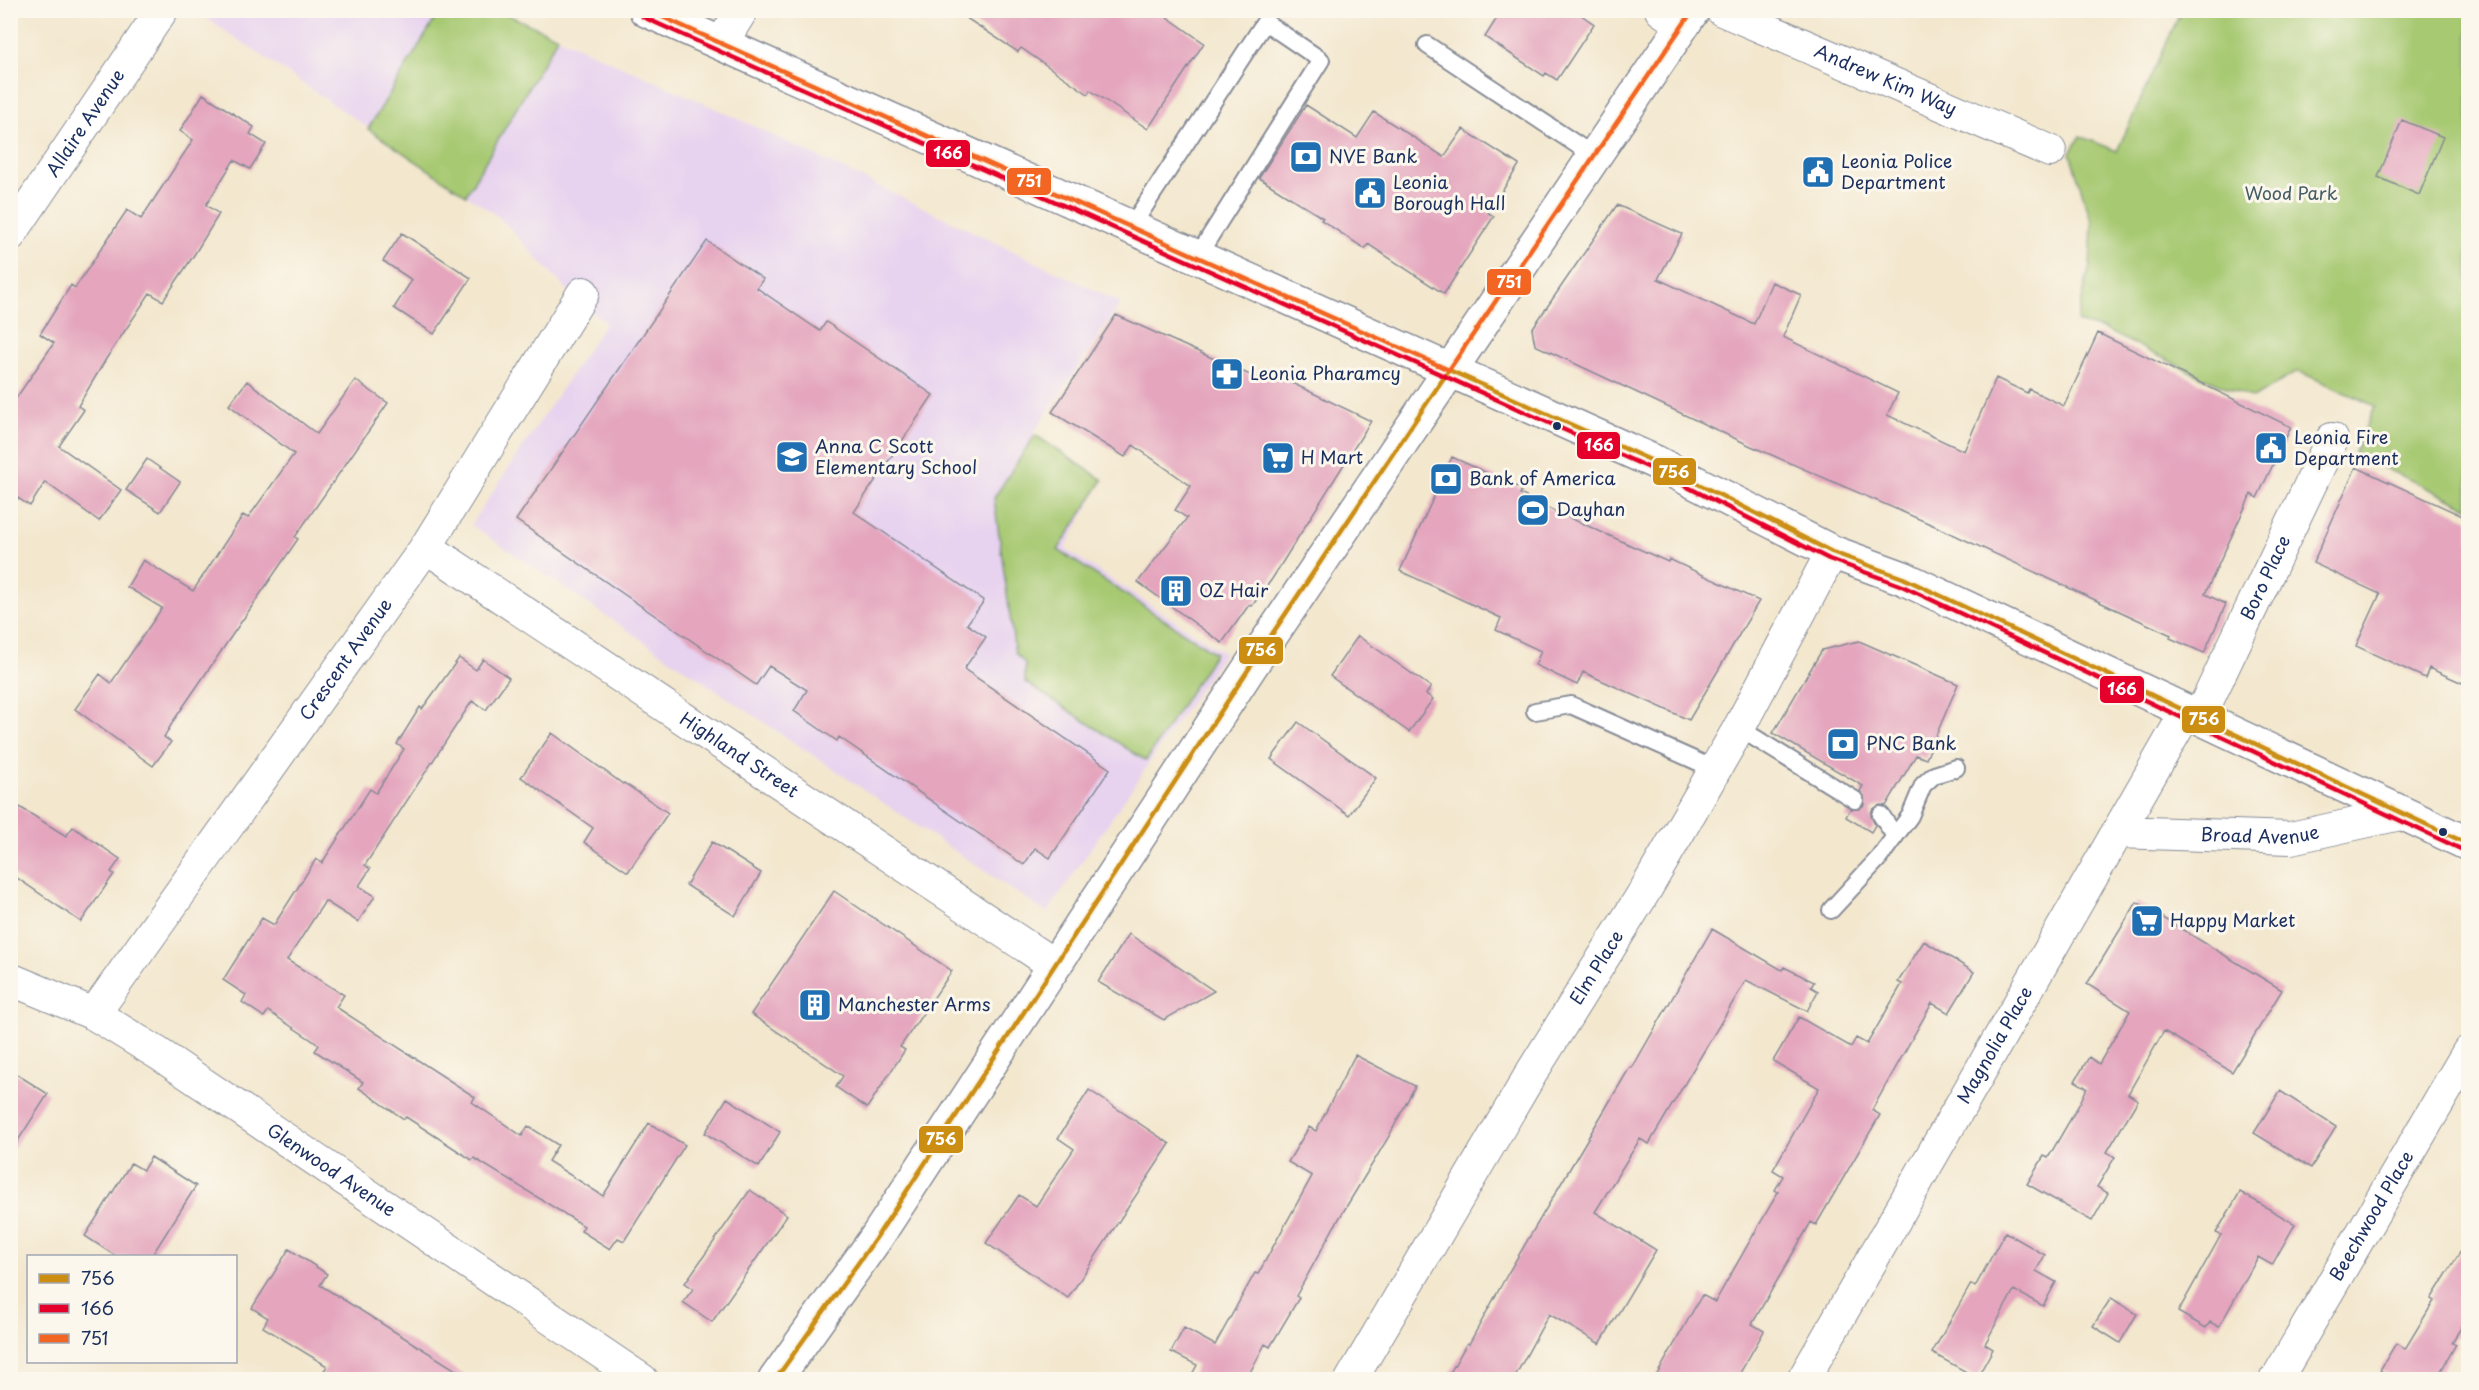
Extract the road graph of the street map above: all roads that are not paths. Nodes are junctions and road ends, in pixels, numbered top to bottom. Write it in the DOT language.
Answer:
graph roads {
  1 [pos="162,10"];
  2 [pos="646,10"];
  3 [pos="742,10"];
  4 [pos="1722,10"];
  5 [pos="1679,15"];
  6 [pos="721,44"];
  7 [pos="1427,45"];
  8 [pos="2050,151"];
  9 [pos="1594,156"];
  10 [pos="1131,227"];
  11 [pos="10,236"];
  12 [pos="1197,257"];
  13 [pos="583,293"];
  14 [pos="1449,370"];
  15 [pos="2332,439"];
  16 [pos="426,547"];
  17 [pos="1832,552"];
  18 [pos="1535,711"];
  19 [pos="2194,714"];
  20 [pos="1739,728"];
  21 [pos="1956,768"];
  22 [pos="1714,769"];
  23 [pos="1855,800"];
  24 [pos="2400,813"];
  25 [pos="1881,815"];
  26 [pos="2118,832"];
  27 [pos="1895,836"];
  28 [pos="2469,844"];
  29 [pos="1831,910"];
  30 [pos="1054,965"];
  31 [pos="10,979"];
  32 [pos="93,1014"];
  33 [pos="2469,1052"];
  34 [pos="642,1380"];
  35 [pos="775,1380"];
  36 [pos="1351,1380"];
  37 [pos="1803,1380"];
  38 [pos="2276,1380"];
  1 -- 11 [label="street, Allaire Avenue"];
  2 -- 6 [label="main road"];
  3 -- 6 [label="street"];
  4 -- 8 [label="street, Andrew Kim Way"];
  5 -- 9 [label="main road"];
  6 -- 10 [label="main road"];
  7 -- 9 [label="lane"];
  9 -- 14 [label="main road"];
  10 -- 12 [label="main road"];
  10 -- 12 [label="lane"];
  12 -- 14 [label="main road"];
  13 -- 16 [label="street, Crescent Avenue"];
  14 -- 17 [label="main road"];
  14 -- 30 [label="main road"];
  15 -- 19 [label="street, Boro Place"];
  16 -- 30 [label="street, Highland Street"];
  16 -- 32 [label="street, Crescent Avenue"];
  17 -- 19 [label="main road"];
  17 -- 20 [label="street, Elm Place"];
  18 -- 22 [label="lane"];
  19 -- 24 [label="main road"];
  19 -- 26 [label="street, Magnolia Place"];
  20 -- 22 [label="street, Elm Place"];
  20 -- 23 [label="lane"];
  21 -- 27 [label="lane"];
  22 -- 36 [label="street, Elm Place"];
  24 -- 26 [label="street, Broad Avenue"];
  24 -- 28 [label="main road"];
  25 -- 27 [label="lane"];
  26 -- 37 [label="street, Magnolia Place"];
  27 -- 29 [label="lane"];
  30 -- 35 [label="main road"];
  31 -- 32 [label="street, Glenwood Avenue"];
  32 -- 34 [label="street, Glenwood Avenue"];
  33 -- 38 [label="street, Beechwood Place"];
}
